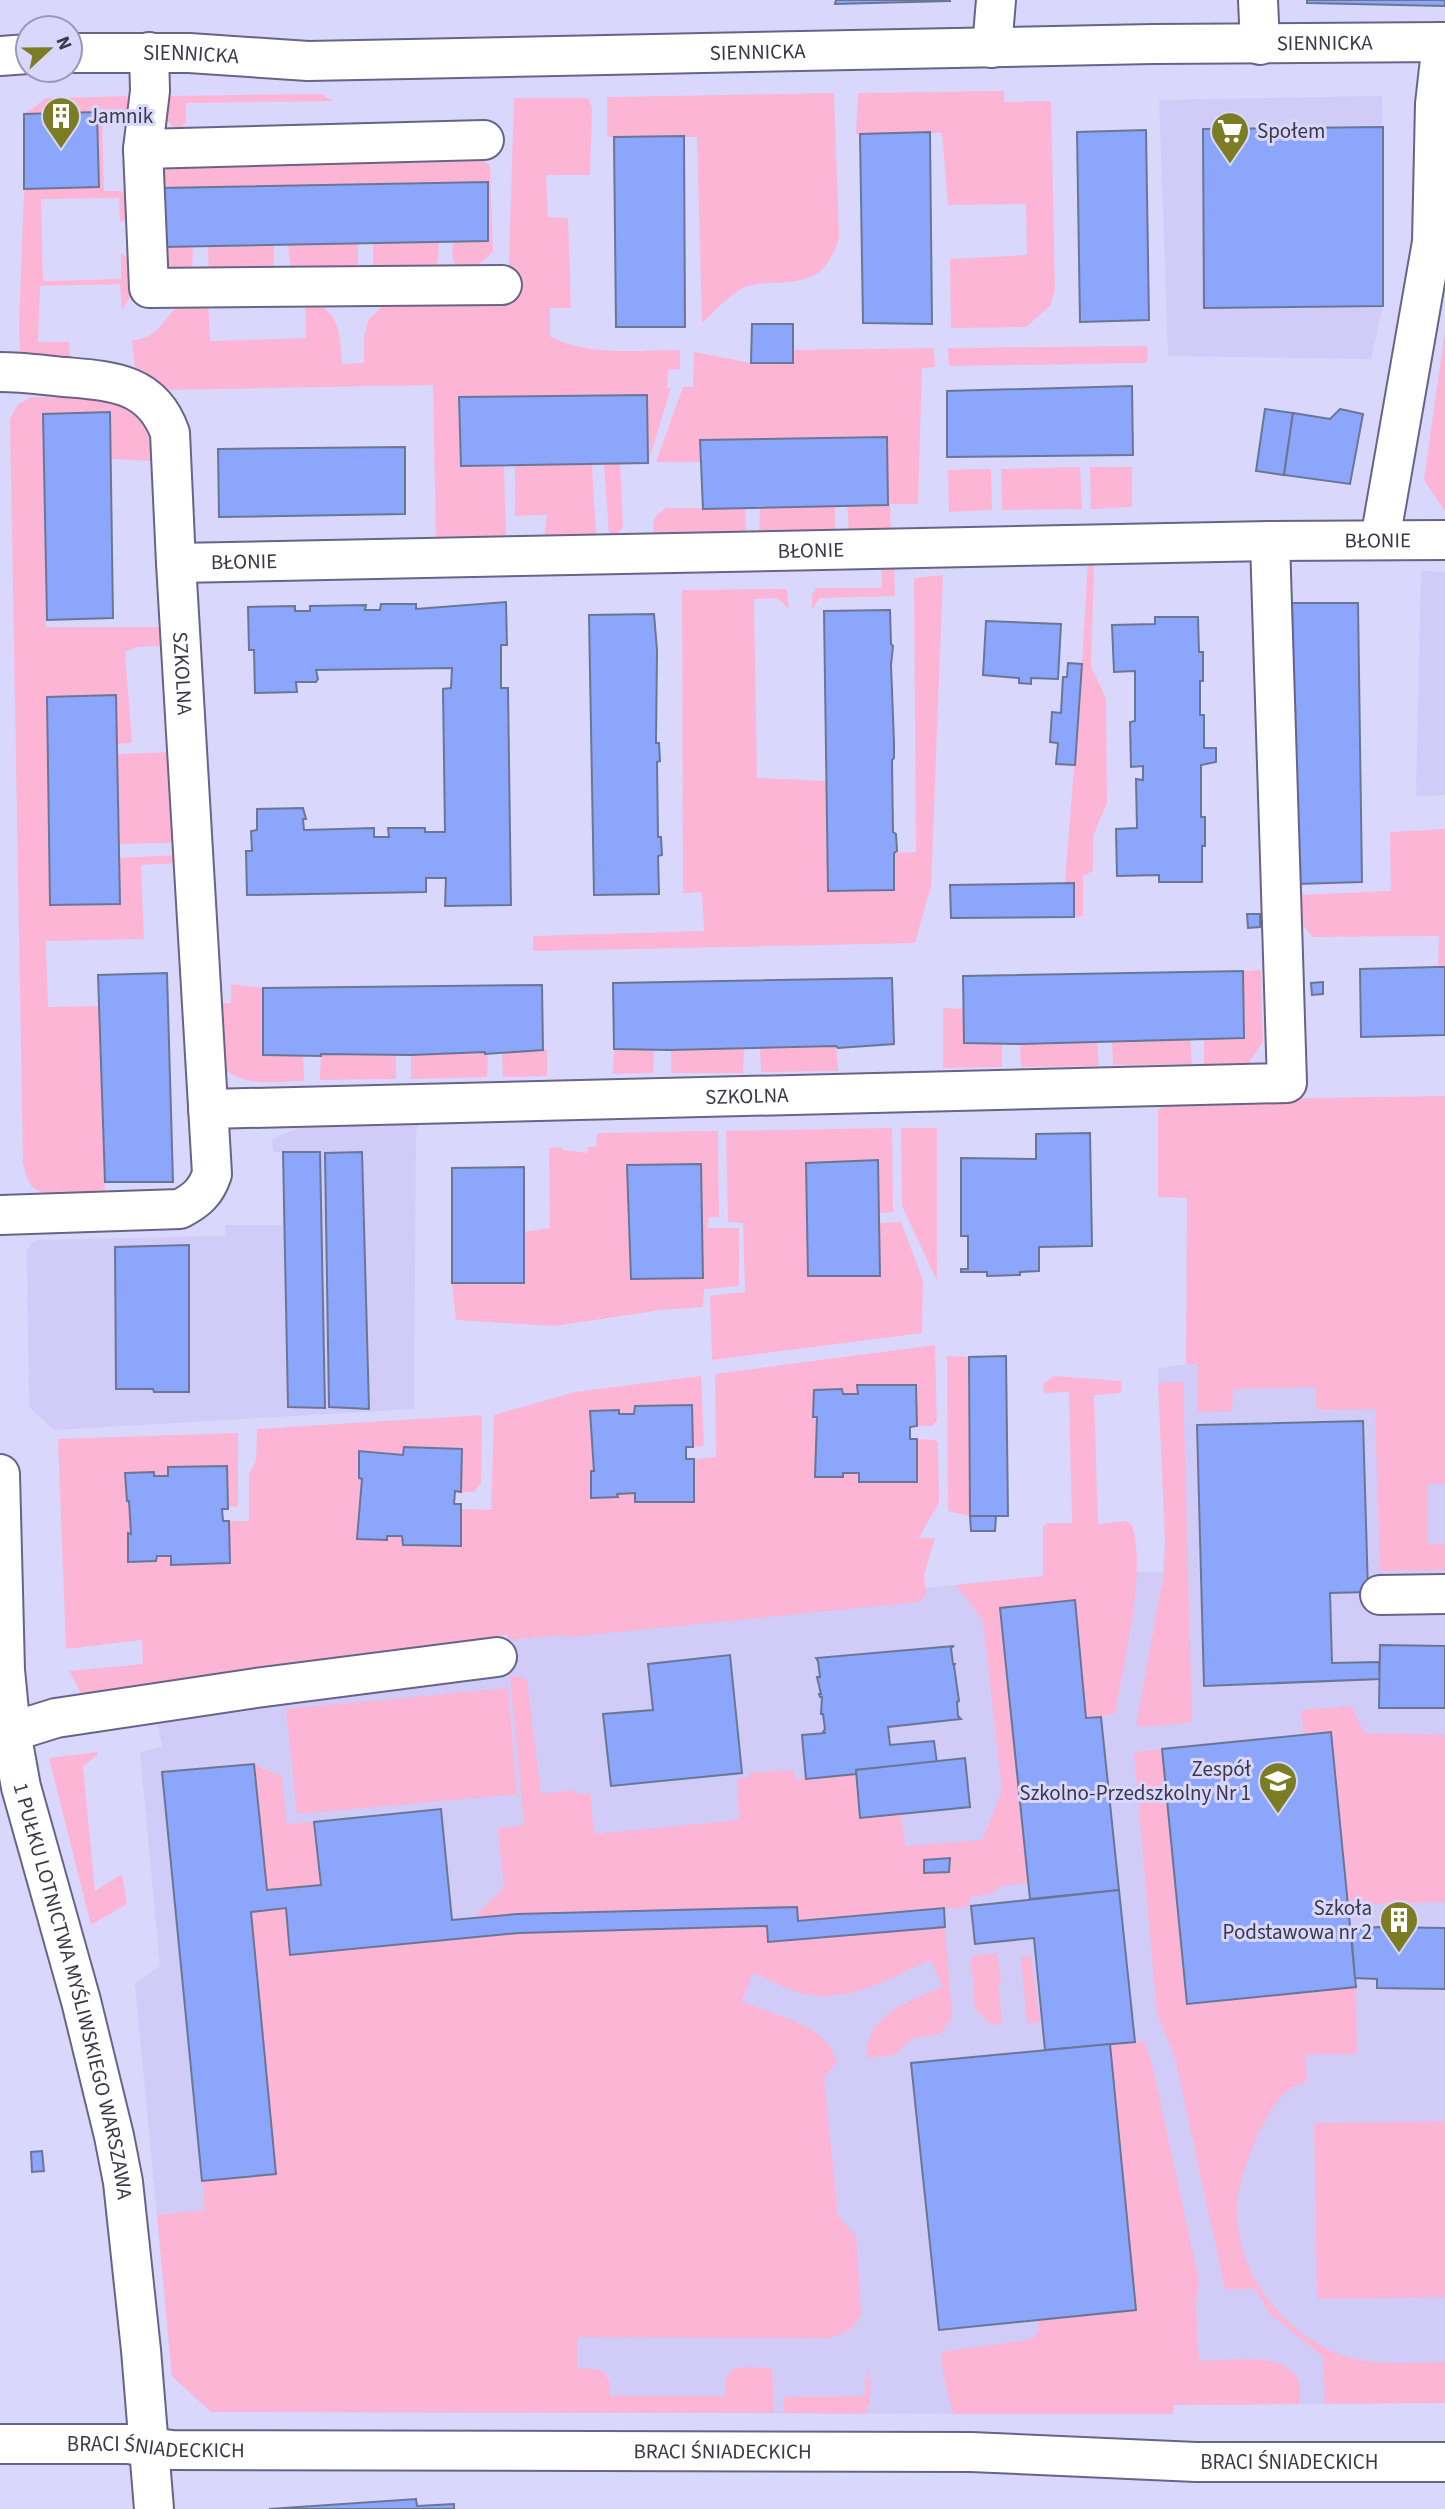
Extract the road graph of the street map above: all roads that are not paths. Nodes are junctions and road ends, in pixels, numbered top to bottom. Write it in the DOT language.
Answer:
graph roads {
  1 [pos="996,0"];
  2 [pos="1258,0"];
  3 [pos="1444,43"];
  4 [pos="1260,45"];
  5 [pos="992,48"];
  6 [pos="149,52"];
  7 [pos="84,53"];
  8 [pos="484,140"];
  9 [pos="144,149"];
  10 [pos="1439,215"];
  11 [pos="502,285"];
  12 [pos="0,372"];
  13 [pos="1380,540"];
  14 [pos="1445,540"];
  15 [pos="1270,541"];
  16 [pos="176,563"];
  17 [pos="208,1109"];
  18 [pos="0,1215"];
  19 [pos="0,1474"];
  20 [pos="1445,1594"];
  21 [pos="1380,1595"];
  22 [pos="497,1657"];
  23 [pos="10,1731"];
  24 [pos="0,2444"];
  25 [pos="149,2447"];
  26 [pos="1445,2462"];
  27 [pos="155,2509"];
  1 -- 5 [label="street"];
  2 -- 4 [label="street"];
  3 -- 4 [label="street, SIENNICKA"];
  3 -- 10 [label="street"];
  4 -- 5 [label="street, SIENNICKA"];
  5 -- 6 [label="street, SIENNICKA"];
  6 -- 7 [label="street, SIENNICKA"];
  6 -- 9 [label="street"];
  8 -- 9 [label="street"];
  9 -- 11 [label="street"];
  10 -- 13 [label="street"];
  12 -- 16 [label="street, SZKOLNA"];
  13 -- 14 [label="street, BŁONIE"];
  13 -- 15 [label="street, BŁONIE"];
  15 -- 16 [label="street, BŁONIE"];
  15 -- 17 [label="street, SZKOLNA"];
  16 -- 17 [label="street, SZKOLNA"];
  17 -- 18 [label="street, SZKOLNA"];
  19 -- 23 [label="street, 1 PUŁKU LOTNICTWA MYŚLIWSKIEGO WARSZAWA"];
  20 -- 21 [label="street"];
  22 -- 23 [label="street"];
  23 -- 25 [label="street, 1 PUŁKU LOTNICTWA MYŚLIWSKIEGO WARSZAWA"];
  24 -- 25 [label="street, BRACI ŚNIADECKICH"];
  25 -- 26 [label="street, BRACI ŚNIADECKICH"];
  25 -- 27 [label="street, 1 PUŁKU LOTNICTWA MYŚLIWSKIEGO WARSZAWA"];
}
